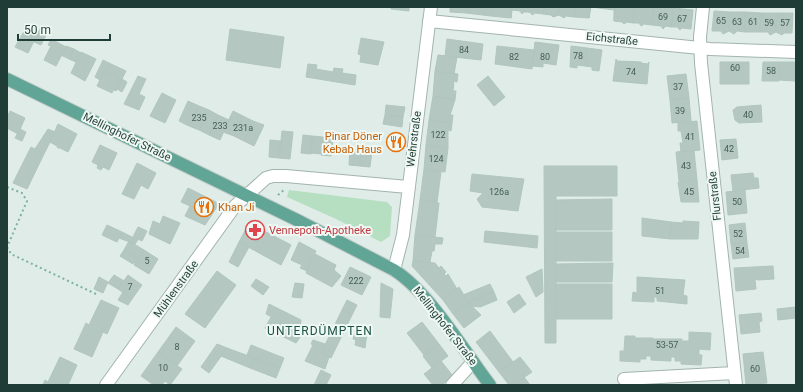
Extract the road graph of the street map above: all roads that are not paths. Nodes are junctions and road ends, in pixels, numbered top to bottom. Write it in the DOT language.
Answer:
graph roads {
  1 [pos="431,7"];
  2 [pos="703,7"];
  3 [pos="429,21"];
  4 [pos="700,48"];
  5 [pos="796,52"];
  6 [pos="7,79"];
  7 [pos="408,187"];
  8 [pos="247,195"];
  9 [pos="394,270"];
  10 [pos="473,362"];
  11 [pos="734,373"];
  12 [pos="624,379"];
  13 [pos="112,383"];
  14 [pos="452,385"];
  15 [pos="490,385"];
  16 [pos="736,385"];
  1 -- 3 [label="street, Wehrstraße"];
  2 -- 4 [label="street, Flurstraße"];
  3 -- 4 [label="street, Eichstraße"];
  3 -- 7 [label="street, Wehrstraße"];
  4 -- 5 [label="street, Eichstraße"];
  4 -- 11 [label="street, Flurstraße"];
  6 -- 8 [label="main road, Mellinghofer Straße"];
  7 -- 8 [label="street"];
  7 -- 9 [label="street, Wehrstraße"];
  8 -- 9 [label="main road, Mellinghofer Straße"];
  8 -- 13 [label="street, Mühlenstraße"];
  9 -- 10 [label="main road, Mellinghofer Straße"];
  10 -- 14 [label="street"];
  10 -- 15 [label="main road, Mellinghofer Straße"];
  11 -- 12 [label="street"];
  11 -- 16 [label="street, Flurstraße"];
}
